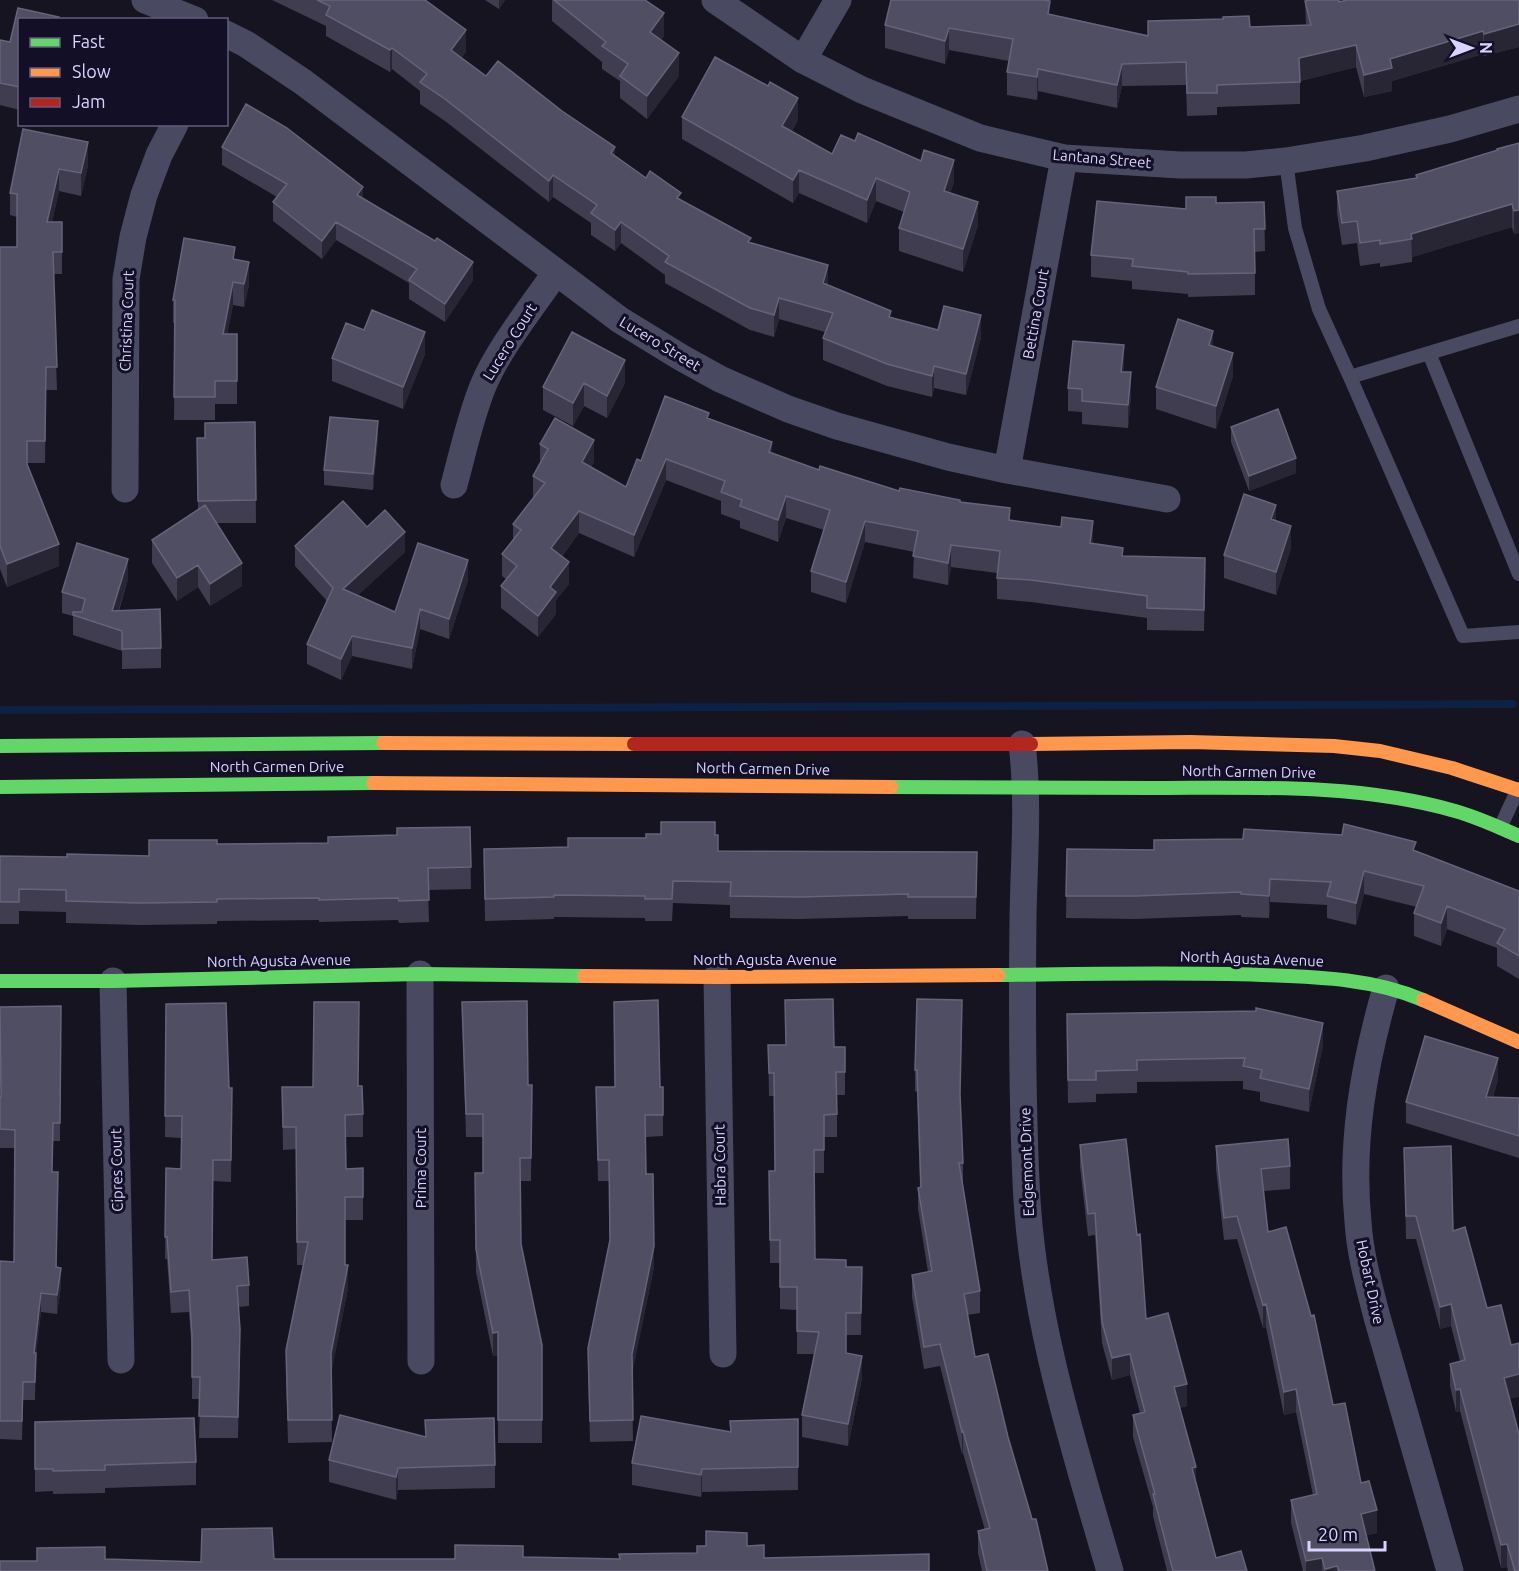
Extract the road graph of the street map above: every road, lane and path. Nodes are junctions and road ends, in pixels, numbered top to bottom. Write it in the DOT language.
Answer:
graph roads {
  1 [pos="145,0"];
  2 [pos="715,0"];
  3 [pos="838,0"];
  4 [pos="190,18"];
  5 [pos="228,35"];
  6 [pos="803,60"];
  7 [pos="1519,109"];
  8 [pos="174,126"];
  9 [pos="1064,158"];
  10 [pos="1286,161"];
  11 [pos="556,272"];
  12 [pos="1519,326"];
  13 [pos="1429,353"];
  14 [pos="1350,377"];
  15 [pos="1007,471"];
  16 [pos="454,485"];
  17 [pos="125,489"];
  18 [pos="1167,499"];
  19 [pos="1519,574"];
  20 [pos="1519,632"];
  21 [pos="1022,744"];
  22 [pos="0,746"];
  23 [pos="0,787"];
  24 [pos="1025,788"];
  25 [pos="1518,789"];
  26 [pos="1500,828"];
  27 [pos="1519,836"];
  28 [pos="420,974"];
  29 [pos="1022,976"];
  30 [pos="717,977"];
  31 [pos="0,981"];
  32 [pos="113,981"];
  33 [pos="1386,988"];
  34 [pos="1519,1042"];
  35 [pos="723,1354"];
  36 [pos="122,1360"];
  37 [pos="421,1361"];
  38 [pos="1110,1571"];
  39 [pos="1450,1571"];
  1 -- 4 [label="street"];
  2 -- 6 [label="street, Lantana Street"];
  3 -- 6 [label="street"];
  5 -- 11 [label="street, Lucero Street"];
  6 -- 9 [label="street, Lantana Street"];
  7 -- 10 [label="street, Lantana Street"];
  8 -- 17 [label="street, Christina Court"];
  9 -- 10 [label="street, Lantana Street"];
  9 -- 15 [label="street, Bettina Court"];
  10 -- 14 [label="lane"];
  11 -- 15 [label="street, Lucero Street"];
  11 -- 16 [label="street, Lucero Court"];
  12 -- 13 [label="lane"];
  13 -- 14 [label="lane"];
  13 -- 19 [label="lane"];
  14 -- 20 [label="lane"];
  15 -- 18 [label="street, Lucero Street"];
  21 -- 22 [label="main road, North Carmen Drive"];
  21 -- 24 [label="street, Edgemont Drive"];
  21 -- 25 [label="main road, North Carmen Drive"];
  23 -- 24 [label="main road, North Carmen Drive"];
  24 -- 26 [label="main road, North Carmen Drive"];
  24 -- 29 [label="street, Edgemont Drive"];
  25 -- 26 [label="lane"];
  26 -- 27 [label="main road, North Carmen Drive"];
  28 -- 30 [label="main road, North Agusta Avenue"];
  28 -- 32 [label="main road, North Agusta Avenue"];
  28 -- 37 [label="street, Prima Court"];
  29 -- 30 [label="main road, North Agusta Avenue"];
  29 -- 33 [label="main road, North Agusta Avenue"];
  29 -- 38 [label="street, Edgemont Drive"];
  30 -- 35 [label="street, Habra Court"];
  31 -- 32 [label="main road, North Agusta Avenue"];
  32 -- 36 [label="street, Cipres Court"];
  33 -- 34 [label="main road, North Agusta Avenue"];
  33 -- 39 [label="street, Hobart Drive"];
}
